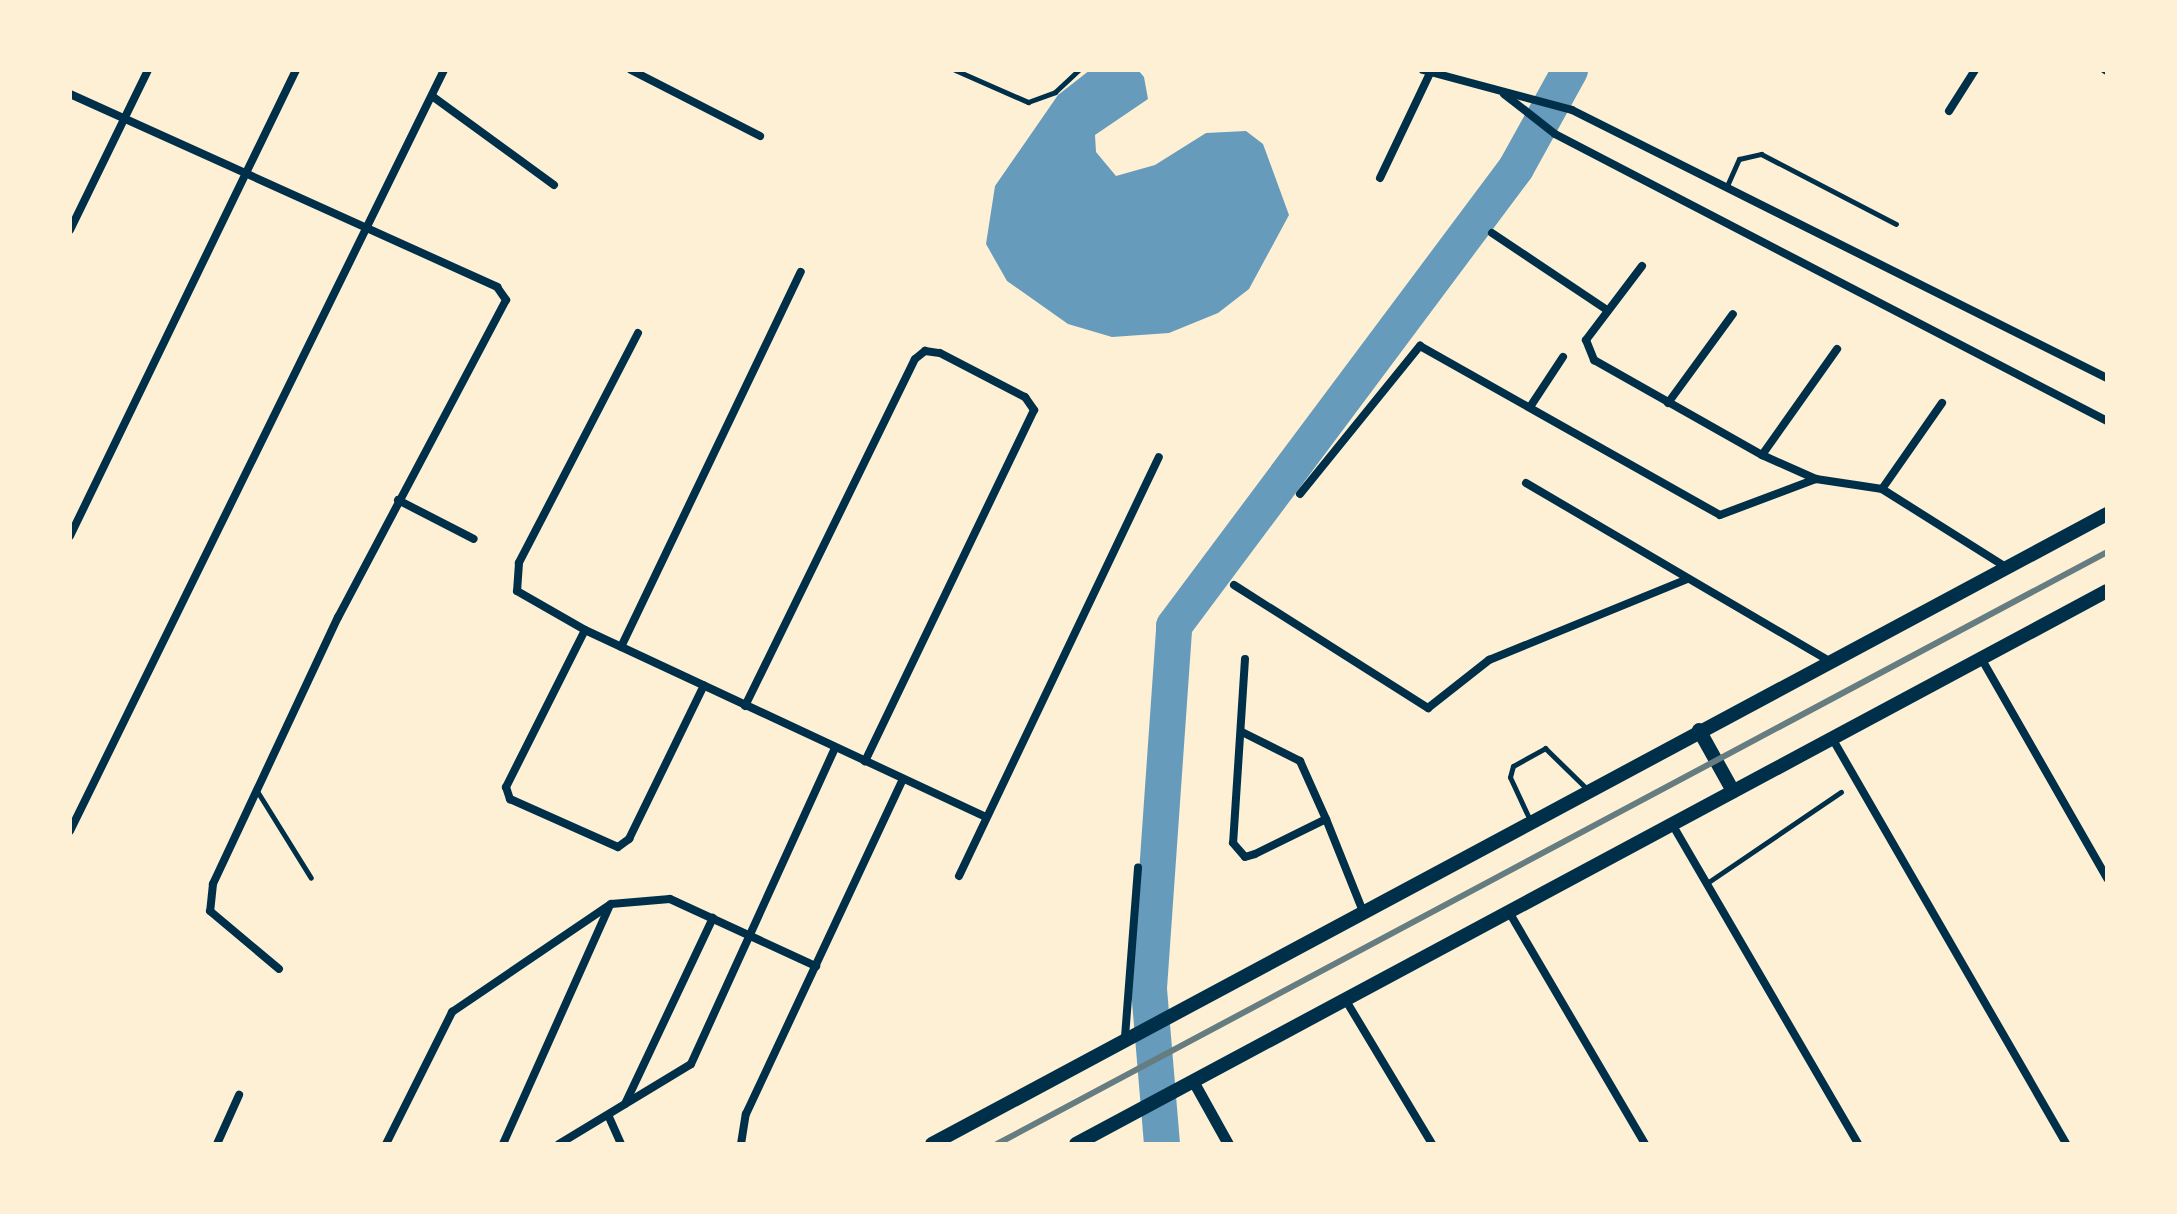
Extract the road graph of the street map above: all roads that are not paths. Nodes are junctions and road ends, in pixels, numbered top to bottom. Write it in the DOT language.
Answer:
graph roads {
  1 [pos="148,70"];
  2 [pos="296,70"];
  3 [pos="444,70"];
  4 [pos="631,70"];
  5 [pos="955,70"];
  6 [pos="1079,70"];
  7 [pos="1975,70"];
  8 [pos="1428,71"];
  9 [pos="1501,91"];
  10 [pos="70,94"];
  11 [pos="432,96"];
  12 [pos="1949,111"];
  13 [pos="126,119"];
  14 [pos="760,136"];
  15 [pos="247,175"];
  16 [pos="1380,178"];
  17 [pos="554,185"];
  18 [pos="1725,188"];
  19 [pos="1896,224"];
  20 [pos="370,228"];
  21 [pos="70,230"];
  22 [pos="1492,233"];
  23 [pos="1642,266"];
  24 [pos="801,272"];
  25 [pos="1607,310"];
  26 [pos="1733,314"];
  27 [pos="638,333"];
  28 [pos="1837,349"];
  29 [pos="1563,357"];
  30 [pos="2107,378"];
  31 [pos="1668,403"];
  32 [pos="1942,403"];
  33 [pos="1530,407"];
  34 [pos="2107,421"];
  35 [pos="1762,455"];
  36 [pos="1159,457"];
  37 [pos="1816,479"];
  38 [pos="1526,483"];
  39 [pos="1882,489"];
  40 [pos="1300,494"];
  41 [pos="398,500"];
  42 [pos="2107,514"];
  43 [pos="70,536"];
  44 [pos="474,539"];
  45 [pos="2006,567"];
  46 [pos="1687,579"];
  47 [pos="1234,585"];
  48 [pos="2107,591"];
  49 [pos="585,630"];
  50 [pos="621,647"];
  51 [pos="1981,658"];
  52 [pos="1245,659"];
  53 [pos="1829,661"];
  54 [pos="704,685"];
  55 [pos="745,706"];
  56 [pos="1699,730"];
  57 [pos="1242,732"];
  58 [pos="1831,737"];
  59 [pos="835,748"];
  60 [pos="865,761"];
  61 [pos="903,779"];
  62 [pos="1587,789"];
  63 [pos="257,791"];
  64 [pos="1733,791"];
  65 [pos="1841,792"];
  66 [pos="986,817"];
  67 [pos="1529,818"];
  68 [pos="1326,819"];
  69 [pos="1672,824"];
  70 [pos="70,831"];
  71 [pos="1138,867"];
  72 [pos="959,876"];
  73 [pos="311,878"];
  74 [pos="2107,878"];
  75 [pos="1707,883"];
  76 [pos="611,904"];
  77 [pos="1362,909"];
  78 [pos="1509,912"];
  79 [pos="713,918"];
  80 [pos="751,934"];
  81 [pos="816,966"];
  82 [pos="279,969"];
  83 [pos="1345,998"];
  84 [pos="1131,1034"];
  85 [pos="1193,1081"];
  86 [pos="239,1095"];
  87 [pos="625,1104"];
  88 [pos="609,1117"];
  89 [pos="1856,1141"];
  90 [pos="217,1144"];
  91 [pos="386,1144"];
  92 [pos="503,1144"];
  93 [pos="559,1144"];
  94 [pos="621,1144"];
  95 [pos="741,1144"];
  96 [pos="932,1144"];
  97 [pos="1076,1144"];
  98 [pos="1228,1144"];
  99 [pos="1432,1144"];
  100 [pos="1645,1144"];
  101 [pos="1846,1144"];
  102 [pos="2066,1144"];
  1 -- 13 [label="street"];
  2 -- 15 [label="street"];
  3 -- 11 [label="street"];
  4 -- 14 [label="street"];
  5 -- 6 [label="lane"];
  7 -- 12 [label="street"];
  8 -- 9 [label="street"];
  8 -- 16 [label="street"];
  9 -- 18 [label="street"];
  9 -- 34 [label="street"];
  10 -- 13 [label="street"];
  11 -- 17 [label="street"];
  11 -- 20 [label="street"];
  13 -- 15 [label="street"];
  13 -- 21 [label="street"];
  15 -- 20 [label="street"];
  15 -- 43 [label="street"];
  18 -- 19 [label="lane"];
  18 -- 30 [label="street"];
  20 -- 41 [label="street"];
  20 -- 70 [label="street"];
  22 -- 25 [label="street"];
  23 -- 25 [label="street"];
  24 -- 50 [label="street"];
  25 -- 31 [label="street"];
  26 -- 31 [label="street"];
  27 -- 49 [label="street"];
  28 -- 35 [label="street"];
  29 -- 33 [label="street"];
  31 -- 35 [label="street"];
  32 -- 39 [label="street"];
  33 -- 37 [label="street"];
  33 -- 40 [label="street"];
  35 -- 37 [label="street"];
  36 -- 66 [label="street"];
  37 -- 39 [label="street"];
  38 -- 46 [label="street"];
  39 -- 45 [label="street"];
  41 -- 44 [label="street"];
  41 -- 63 [label="street"];
  42 -- 45 [label="main road"];
  45 -- 53 [label="main road"];
  46 -- 47 [label="street"];
  46 -- 53 [label="street"];
  48 -- 51 [label="main road"];
  49 -- 50 [label="street"];
  49 -- 54 [label="street"];
  50 -- 54 [label="street"];
  51 -- 58 [label="main road"];
  51 -- 74 [label="street"];
  52 -- 57 [label="street"];
  53 -- 56 [label="main road"];
  54 -- 55 [label="street"];
  55 -- 59 [label="street"];
  55 -- 60 [label="street"];
  56 -- 62 [label="main road"];
  56 -- 64 [label="main road"];
  57 -- 68 [label="street"];
  57 -- 68 [label="street"];
  58 -- 64 [label="main road"];
  58 -- 102 [label="street"];
  59 -- 60 [label="street"];
  59 -- 80 [label="street"];
  60 -- 61 [label="street"];
  61 -- 66 [label="street"];
  61 -- 81 [label="street"];
  62 -- 67 [label="main road"];
  62 -- 67 [label="lane"];
  63 -- 73 [label="lane"];
  63 -- 82 [label="street"];
  64 -- 69 [label="main road"];
  65 -- 75 [label="lane"];
  66 -- 72 [label="street"];
  67 -- 77 [label="main road"];
  68 -- 77 [label="street"];
  69 -- 75 [label="street"];
  69 -- 78 [label="main road"];
  71 -- 84 [label="street"];
  75 -- 89 [label="street"];
  76 -- 79 [label="street"];
  76 -- 91 [label="street"];
  76 -- 92 [label="street"];
  77 -- 84 [label="main road"];
  78 -- 83 [label="main road"];
  78 -- 100 [label="street"];
  79 -- 80 [label="street"];
  79 -- 87 [label="street"];
  80 -- 81 [label="street"];
  80 -- 87 [label="street"];
  81 -- 95 [label="street"];
  83 -- 85 [label="main road"];
  83 -- 99 [label="street"];
  84 -- 96 [label="main road"];
  85 -- 97 [label="main road"];
  85 -- 98 [label="street"];
  86 -- 90 [label="street"];
  87 -- 88 [label="street"];
  88 -- 93 [label="street"];
  88 -- 94 [label="street"];
  89 -- 101 [label="lane"];
}
